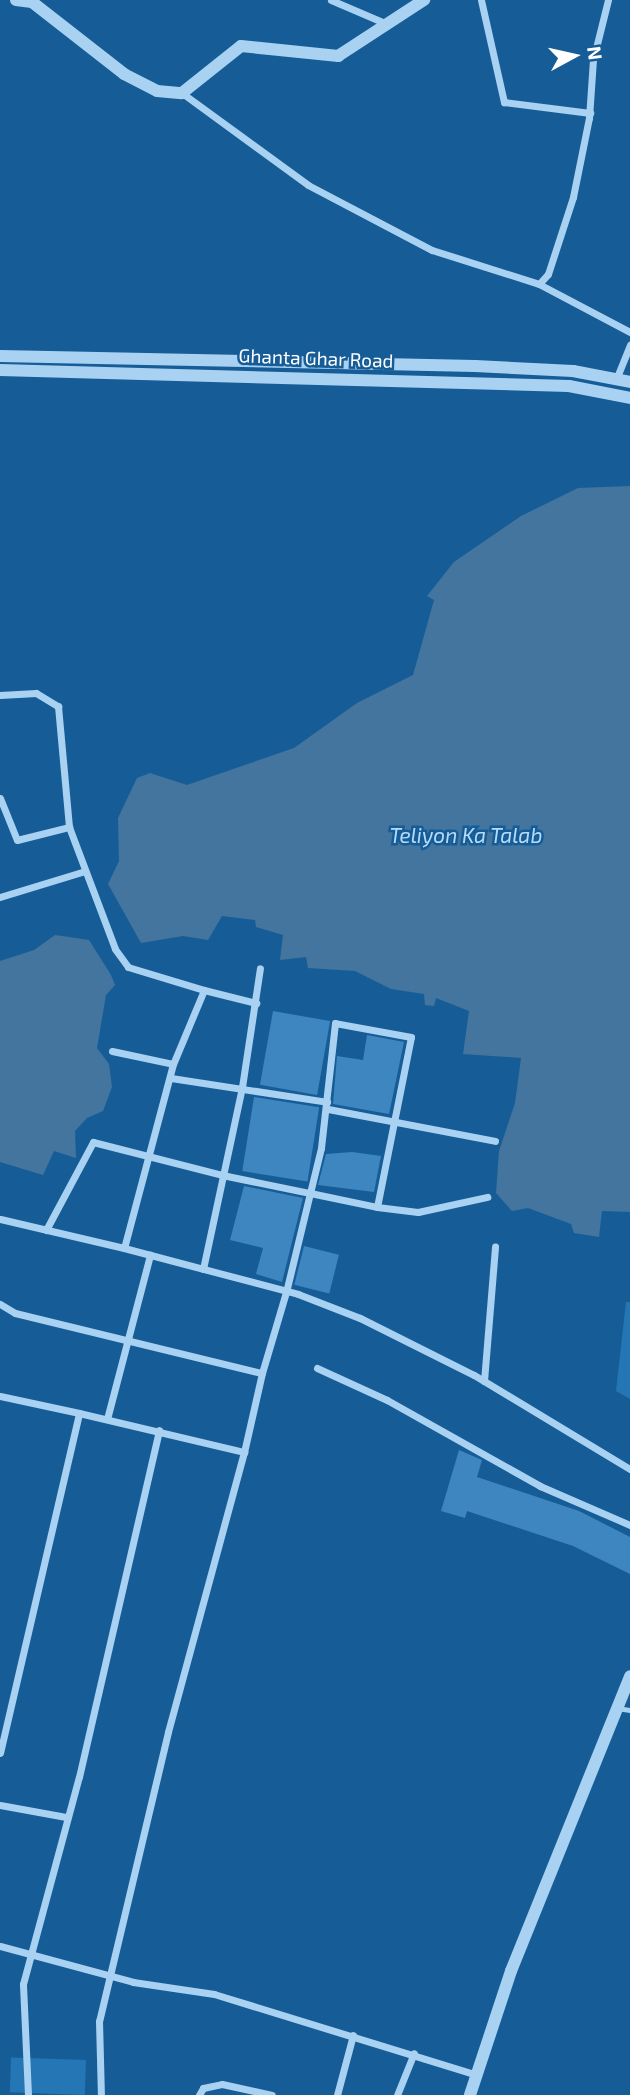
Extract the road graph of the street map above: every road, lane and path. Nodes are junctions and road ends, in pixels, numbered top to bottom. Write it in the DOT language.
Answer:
graph roads {
  1 [pos="16,0"];
  2 [pos="331,0"];
  3 [pos="424,0"];
  4 [pos="481,0"];
  5 [pos="608,0"];
  6 [pos="406,4"];
  7 [pos="387,24"];
  8 [pos="181,93"];
  9 [pos="590,113"];
  10 [pos="539,284"];
  11 [pos="630,332"];
  12 [pos="630,344"];
  13 [pos="0,356"];
  14 [pos="0,370"];
  15 [pos="617,377"];
  16 [pos="630,382"];
  17 [pos="630,398"];
  18 [pos="0,695"];
  19 [pos="0,798"];
  20 [pos="69,827"];
  21 [pos="85,871"];
  22 [pos="0,897"];
  23 [pos="260,968"];
  24 [pos="204,989"];
  25 [pos="256,1003"];
  26 [pos="112,1051"];
  27 [pos="173,1065"];
  28 [pos="171,1078"];
  29 [pos="242,1087"];
  30 [pos="328,1106"];
  31 [pos="396,1124"];
  32 [pos="495,1141"];
  33 [pos="152,1155"];
  34 [pos="222,1175"];
  35 [pos="310,1193"];
  36 [pos="487,1197"];
  37 [pos="377,1207"];
  38 [pos="0,1219"];
  39 [pos="46,1230"];
  40 [pos="495,1246"];
  41 [pos="124,1248"];
  42 [pos="150,1255"];
  43 [pos="204,1269"];
  44 [pos="286,1292"];
  45 [pos="0,1304"];
  46 [pos="131,1340"];
  47 [pos="317,1368"];
  48 [pos="262,1373"];
  49 [pos="484,1381"];
  50 [pos="0,1396"];
  51 [pos="79,1413"];
  52 [pos="107,1419"];
  53 [pos="159,1430"];
  54 [pos="244,1452"];
  55 [pos="630,1469"];
  56 [pos="630,1525"];
  57 [pos="630,1676"];
  58 [pos="624,1709"];
  59 [pos="0,1753"];
  60 [pos="0,1805"];
  61 [pos="66,1817"];
  62 [pos="0,1946"];
  63 [pos="33,1952"];
  64 [pos="111,1973"];
  65 [pos="353,2035"];
  66 [pos="414,2053"];
  67 [pos="477,2075"];
  68 [pos="29,2095"];
  69 [pos="101,2095"];
  70 [pos="199,2095"];
  71 [pos="272,2095"];
  72 [pos="337,2095"];
  73 [pos="397,2095"];
  74 [pos="470,2095"];
  1 -- 8 [label="street"];
  2 -- 7 [label="street"];
  3 -- 6 [label="street"];
  4 -- 9 [label="street"];
  5 -- 9 [label="street"];
  6 -- 7 [label="street"];
  7 -- 8 [label="street"];
  8 -- 10 [label="street"];
  9 -- 10 [label="street"];
  10 -- 11 [label="street"];
  12 -- 15 [label="street"];
  13 -- 15 [label="street, Ghanta Ghar Road"];
  14 -- 17 [label="street, Ghanta Ghar Road"];
  15 -- 16 [label="street, Ghanta Ghar Road"];
  18 -- 20 [label="street"];
  19 -- 20 [label="street"];
  20 -- 21 [label="street"];
  21 -- 22 [label="street"];
  21 -- 24 [label="street"];
  23 -- 25 [label="street"];
  24 -- 25 [label="street"];
  24 -- 27 [label="street"];
  25 -- 29 [label="street"];
  26 -- 27 [label="street"];
  27 -- 28 [label="street"];
  28 -- 29 [label="street"];
  28 -- 33 [label="street"];
  29 -- 30 [label="street"];
  29 -- 34 [label="street"];
  30 -- 31 [label="street"];
  30 -- 31 [label="street"];
  30 -- 35 [label="street"];
  31 -- 32 [label="street"];
  31 -- 37 [label="street"];
  33 -- 34 [label="street"];
  33 -- 39 [label="street"];
  33 -- 41 [label="street"];
  34 -- 35 [label="street"];
  34 -- 43 [label="street"];
  35 -- 37 [label="street"];
  35 -- 44 [label="street"];
  36 -- 37 [label="street"];
  38 -- 39 [label="street"];
  39 -- 41 [label="street"];
  40 -- 49 [label="street"];
  41 -- 42 [label="street"];
  42 -- 43 [label="street"];
  42 -- 46 [label="street"];
  43 -- 44 [label="street"];
  44 -- 48 [label="street"];
  44 -- 49 [label="street"];
  45 -- 46 [label="street"];
  46 -- 48 [label="street"];
  46 -- 52 [label="street"];
  47 -- 56 [label="street"];
  48 -- 54 [label="street"];
  49 -- 55 [label="street"];
  50 -- 51 [label="street"];
  51 -- 52 [label="street"];
  51 -- 59 [label="street"];
  52 -- 53 [label="street"];
  53 -- 54 [label="street"];
  53 -- 61 [label="street"];
  54 -- 64 [label="street"];
  57 -- 58 [label="street"];
  58 -- 67 [label="street"];
  60 -- 61 [label="street"];
  61 -- 63 [label="street"];
  62 -- 63 [label="street"];
  63 -- 64 [label="street"];
  63 -- 68 [label="street"];
  64 -- 65 [label="street"];
  64 -- 69 [label="street"];
  65 -- 66 [label="street"];
  65 -- 72 [label="street"];
  66 -- 67 [label="street"];
  66 -- 73 [label="street"];
  67 -- 74 [label="street"];
  70 -- 71 [label="street"];
}
